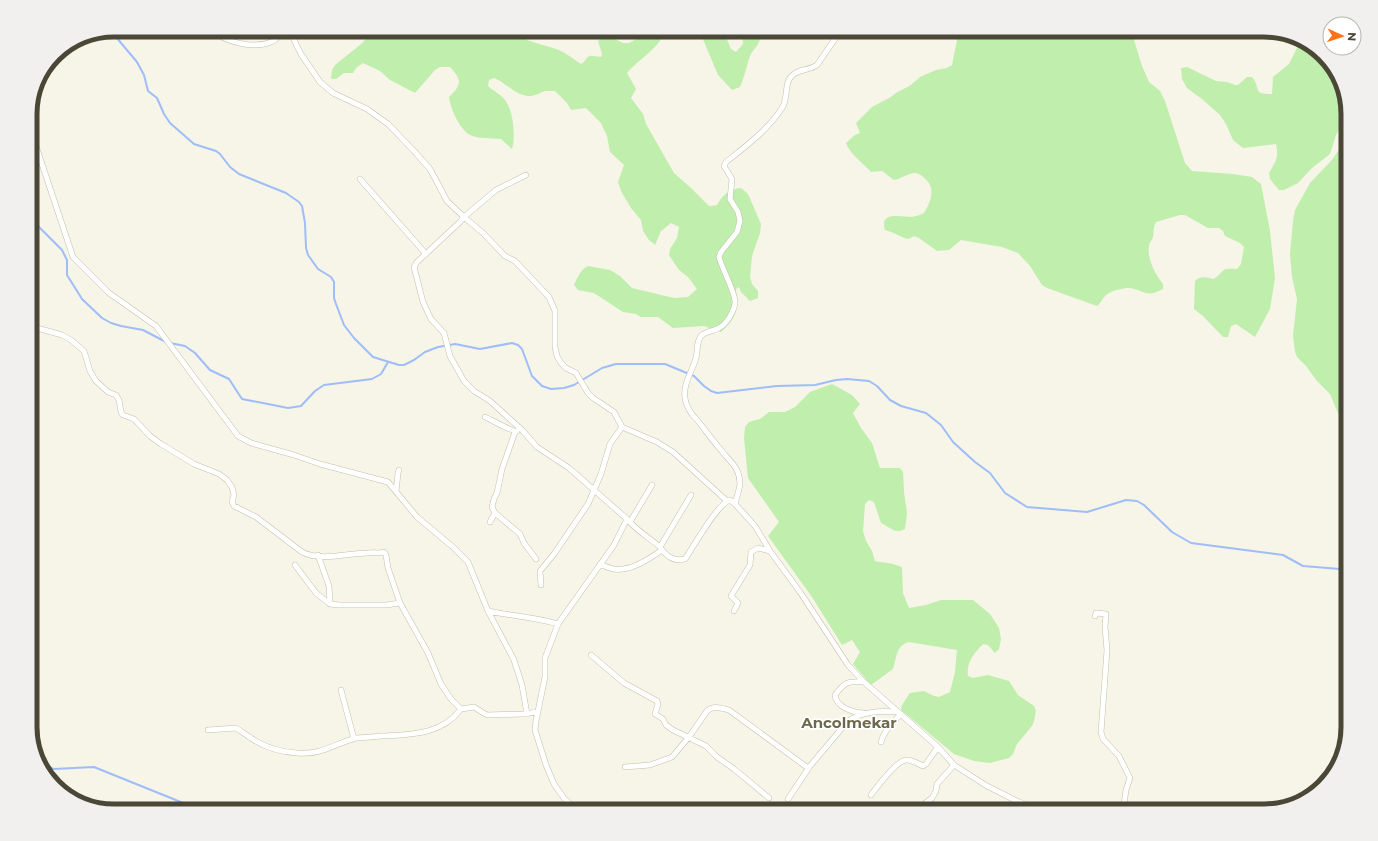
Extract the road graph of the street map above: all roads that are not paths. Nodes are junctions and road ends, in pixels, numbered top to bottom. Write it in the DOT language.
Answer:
graph roads {
  1 [pos="222,37"];
  2 [pos="279,37"];
  3 [pos="292,37"];
  4 [pos="836,37"];
  5 [pos="37,148"];
  6 [pos="526,175"];
  7 [pos="360,179"];
  8 [pos="464,216"];
  9 [pos="426,254"];
  10 [pos="37,328"];
  11 [pos="485,417"];
  12 [pos="622,427"];
  13 [pos="522,430"];
  14 [pos="515,432"];
  15 [pos="400,470"];
  16 [pos="652,485"];
  17 [pos="594,490"];
  18 [pos="396,492"];
  19 [pos="691,495"];
  20 [pos="727,501"];
  21 [pos="735,504"];
  22 [pos="495,513"];
  23 [pos="629,521"];
  24 [pos="490,522"];
  25 [pos="661,548"];
  26 [pos="770,551"];
  27 [pos="318,555"];
  28 [pos="536,559"];
  29 [pos="600,564"];
  30 [pos="295,565"];
  31 [pos="541,585"];
  32 [pos="400,603"];
  33 [pos="330,604"];
  34 [pos="488,611"];
  35 [pos="734,611"];
  36 [pos="1095,616"];
  37 [pos="558,624"];
  38 [pos="591,655"];
  39 [pos="864,682"];
  40 [pos="341,690"];
  41 [pos="461,709"];
  42 [pos="538,712"];
  43 [pos="864,713"];
  44 [pos="899,713"];
  45 [pos="527,714"];
  46 [pos="208,730"];
  47 [pos="689,738"];
  48 [pos="354,739"];
  49 [pos="881,742"];
  50 [pos="938,747"];
  51 [pos="954,765"];
  52 [pos="625,767"];
  53 [pos="808,768"];
  54 [pos="871,795"];
  55 [pos="769,798"];
  56 [pos="788,799"];
  57 [pos="570,804"];
  58 [pos="924,804"];
  59 [pos="1025,804"];
  60 [pos="1124,804"];
  1 -- 2 [label="street"];
  3 -- 8 [label="street"];
  4 -- 21 [label="street"];
  5 -- 18 [label="street"];
  6 -- 8 [label="street"];
  7 -- 9 [label="street"];
  8 -- 9 [label="street"];
  8 -- 12 [label="street"];
  9 -- 13 [label="street"];
  10 -- 27 [label="street"];
  11 -- 14 [label="street"];
  12 -- 17 [label="street"];
  12 -- 20 [label="street"];
  13 -- 14 [label="street"];
  13 -- 17 [label="street"];
  14 -- 22 [label="street"];
  15 -- 18 [label="street"];
  16 -- 23 [label="street"];
  17 -- 23 [label="street"];
  17 -- 31 [label="street"];
  18 -- 34 [label="street"];
  19 -- 25 [label="street"];
  20 -- 21 [label="street"];
  20 -- 25 [label="street"];
  21 -- 26 [label="street"];
  22 -- 24 [label="street"];
  22 -- 28 [label="street"];
  23 -- 25 [label="street"];
  23 -- 29 [label="street"];
  25 -- 29 [label="street"];
  26 -- 35 [label="street"];
  26 -- 39 [label="street"];
  27 -- 32 [label="street"];
  27 -- 33 [label="street"];
  29 -- 37 [label="street"];
  30 -- 33 [label="street"];
  32 -- 33 [label="street"];
  32 -- 41 [label="street"];
  34 -- 37 [label="street"];
  34 -- 45 [label="street"];
  36 -- 60 [label="street"];
  37 -- 42 [label="street"];
  38 -- 47 [label="street"];
  39 -- 43 [label="street"];
  39 -- 44 [label="street"];
  40 -- 48 [label="street"];
  41 -- 45 [label="street"];
  41 -- 48 [label="street"];
  42 -- 45 [label="street"];
  42 -- 57 [label="street"];
  43 -- 44 [label="street"];
  43 -- 53 [label="street"];
  44 -- 49 [label="street"];
  44 -- 50 [label="street"];
  46 -- 48 [label="street"];
  47 -- 52 [label="street"];
  47 -- 53 [label="street"];
  47 -- 55 [label="street"];
  50 -- 51 [label="street"];
  50 -- 54 [label="street"];
  51 -- 58 [label="street"];
  51 -- 59 [label="street"];
  53 -- 56 [label="street"];
}
